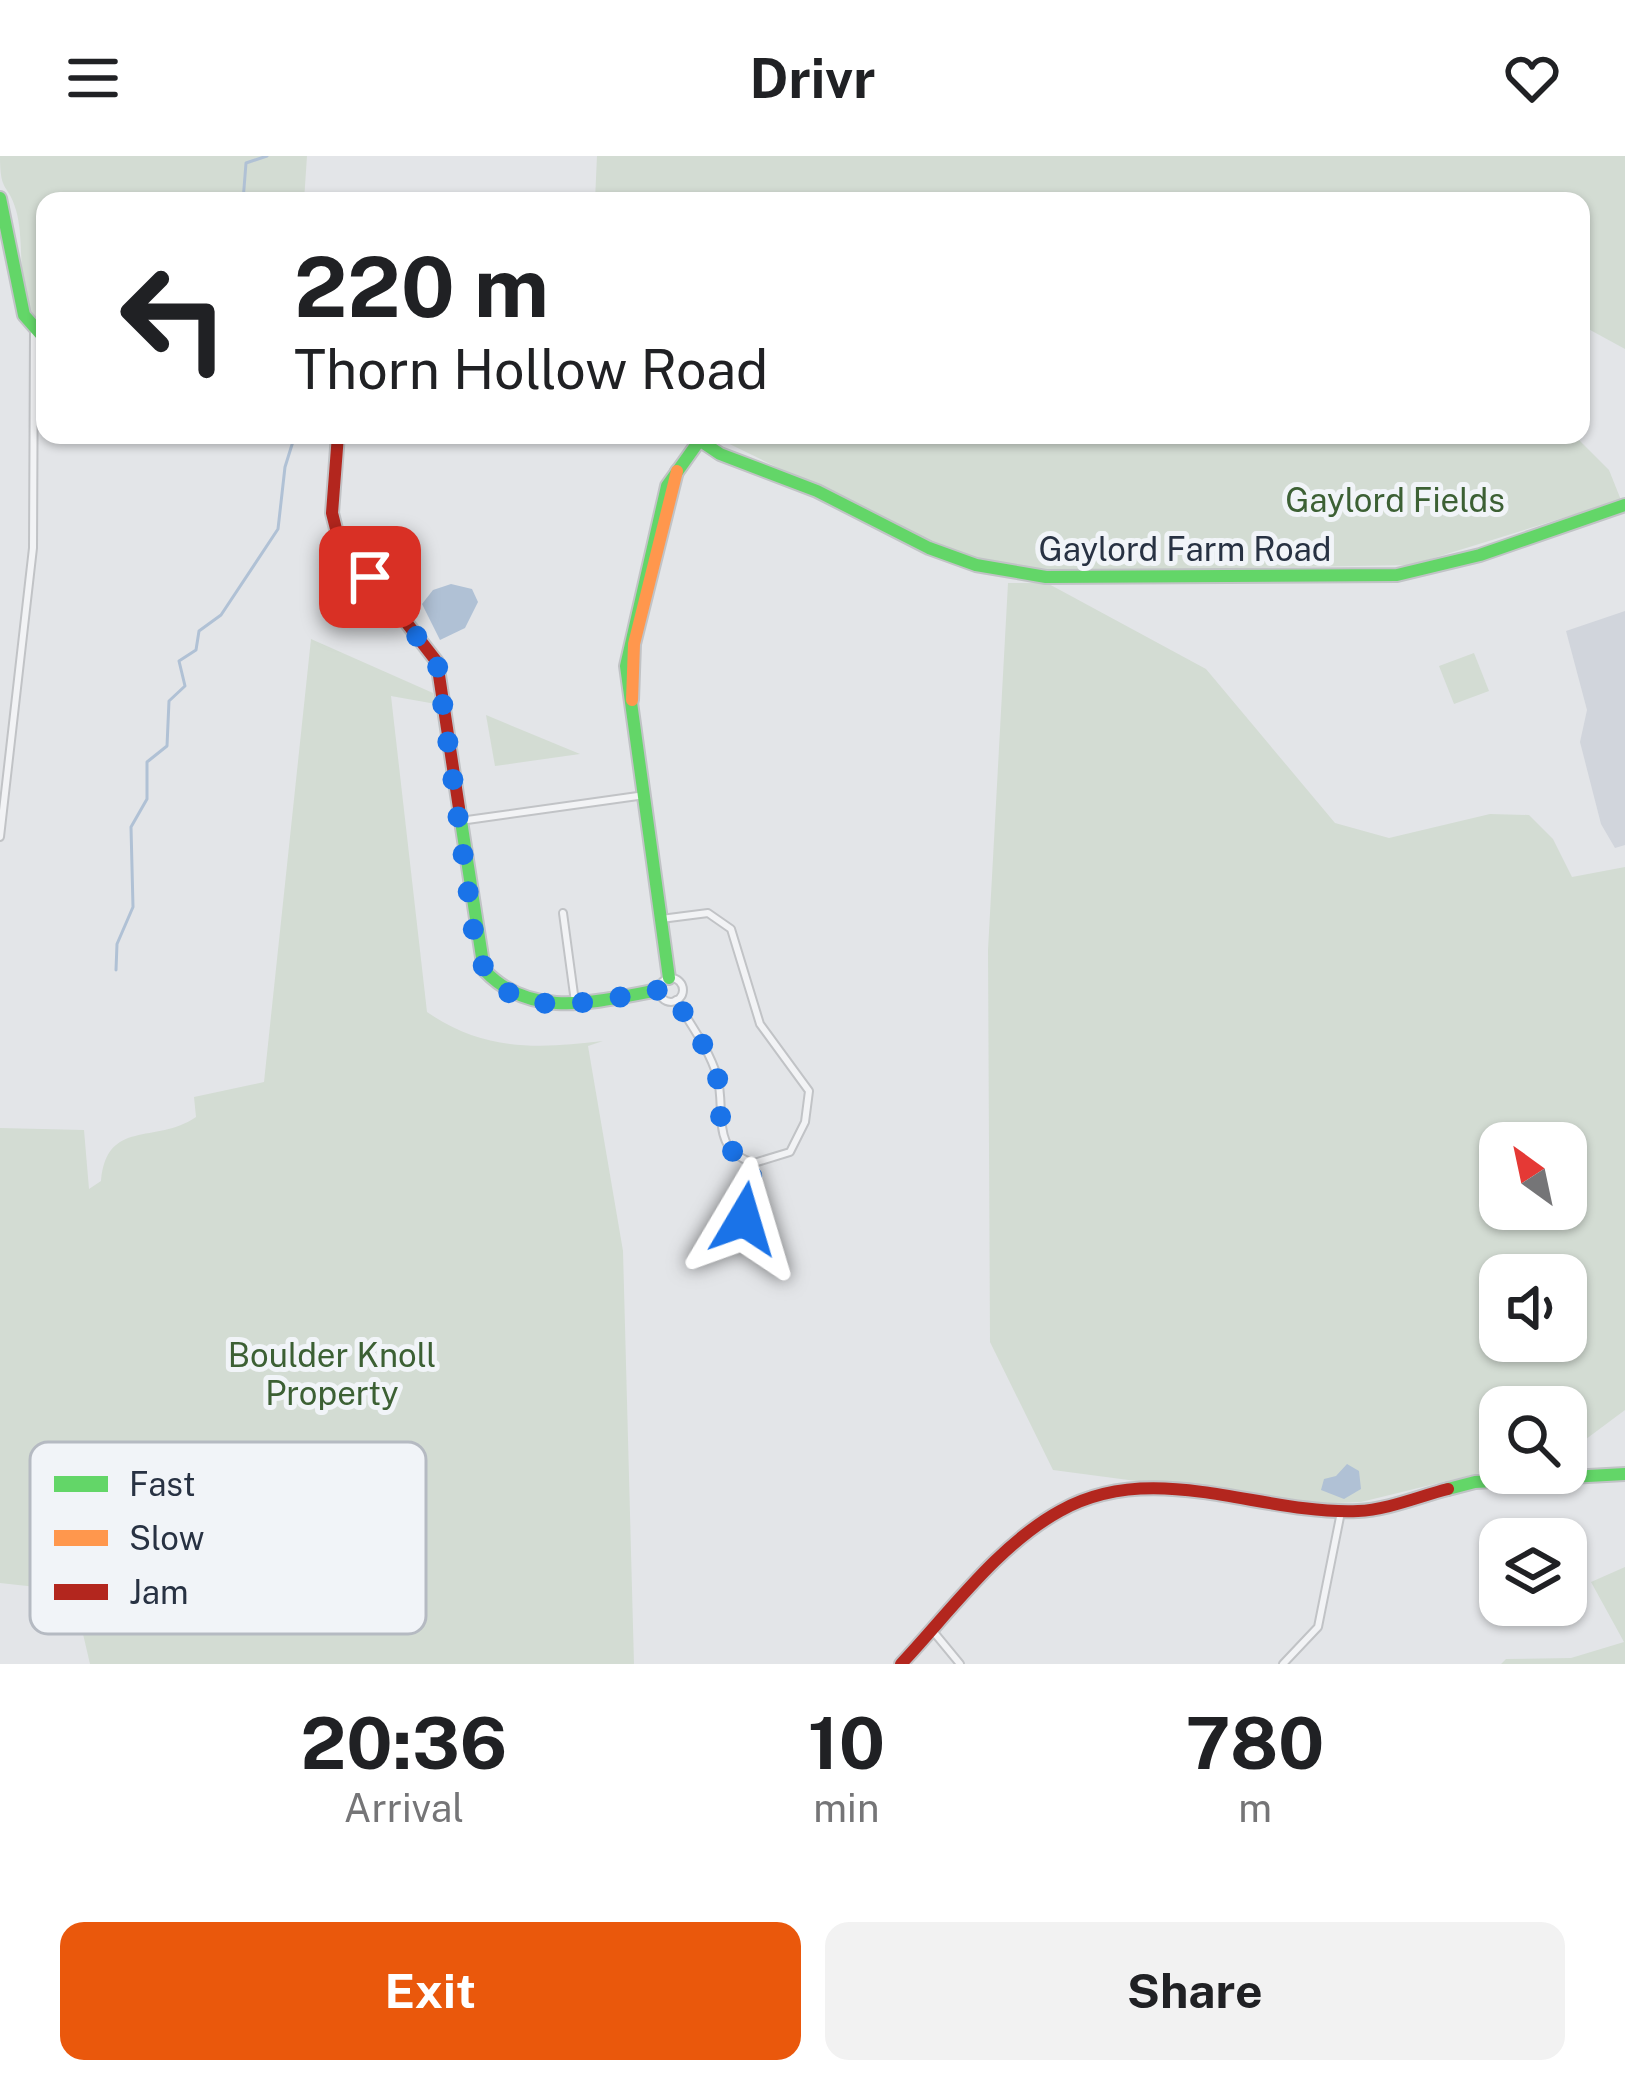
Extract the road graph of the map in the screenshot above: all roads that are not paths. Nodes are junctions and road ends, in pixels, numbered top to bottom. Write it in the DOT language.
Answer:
graph roads {
  1 [pos="0,198"];
  2 [pos="36,332"];
  3 [pos="36,442"];
  4 [pos="337,444"];
  5 [pos="693,444"];
  6 [pos="709,444"];
  7 [pos="1625,505"];
  8 [pos="645,795"];
  9 [pos="460,820"];
  10 [pos="0,837"];
  11 [pos="563,913"];
  12 [pos="661,919"];
  13 [pos="669,978"];
  14 [pos="658,990"];
  15 [pos="676,1000"];
  16 [pos="575,1001"];
  17 [pos="754,1163"];
  18 [pos="753,1243"];
  19 [pos="1625,1474"];
  20 [pos="1341,1512"];
  21 [pos="932,1630"];
  22 [pos="901,1664"];
  23 [pos="960,1664"];
  24 [pos="1282,1664"];
  1 -- 2 [label="street"];
  3 -- 10 [label="street"];
  4 -- 9 [label="street"];
  5 -- 8 [label="street"];
  6 -- 7 [label="street, Gaylord Farm Road"];
  8 -- 9 [label="street"];
  8 -- 12 [label="street"];
  9 -- 16 [label="street"];
  11 -- 16 [label="street"];
  12 -- 13 [label="street"];
  12 -- 17 [label="street"];
  13 -- 14 [label="street"];
  13 -- 15 [label="street"];
  14 -- 15 [label="street"];
  14 -- 16 [label="street"];
  15 -- 17 [label="street"];
  17 -- 18 [label="street"];
  19 -- 20 [label="street"];
  20 -- 21 [label="street"];
  20 -- 24 [label="street"];
  21 -- 22 [label="street"];
  21 -- 23 [label="street"];
}
